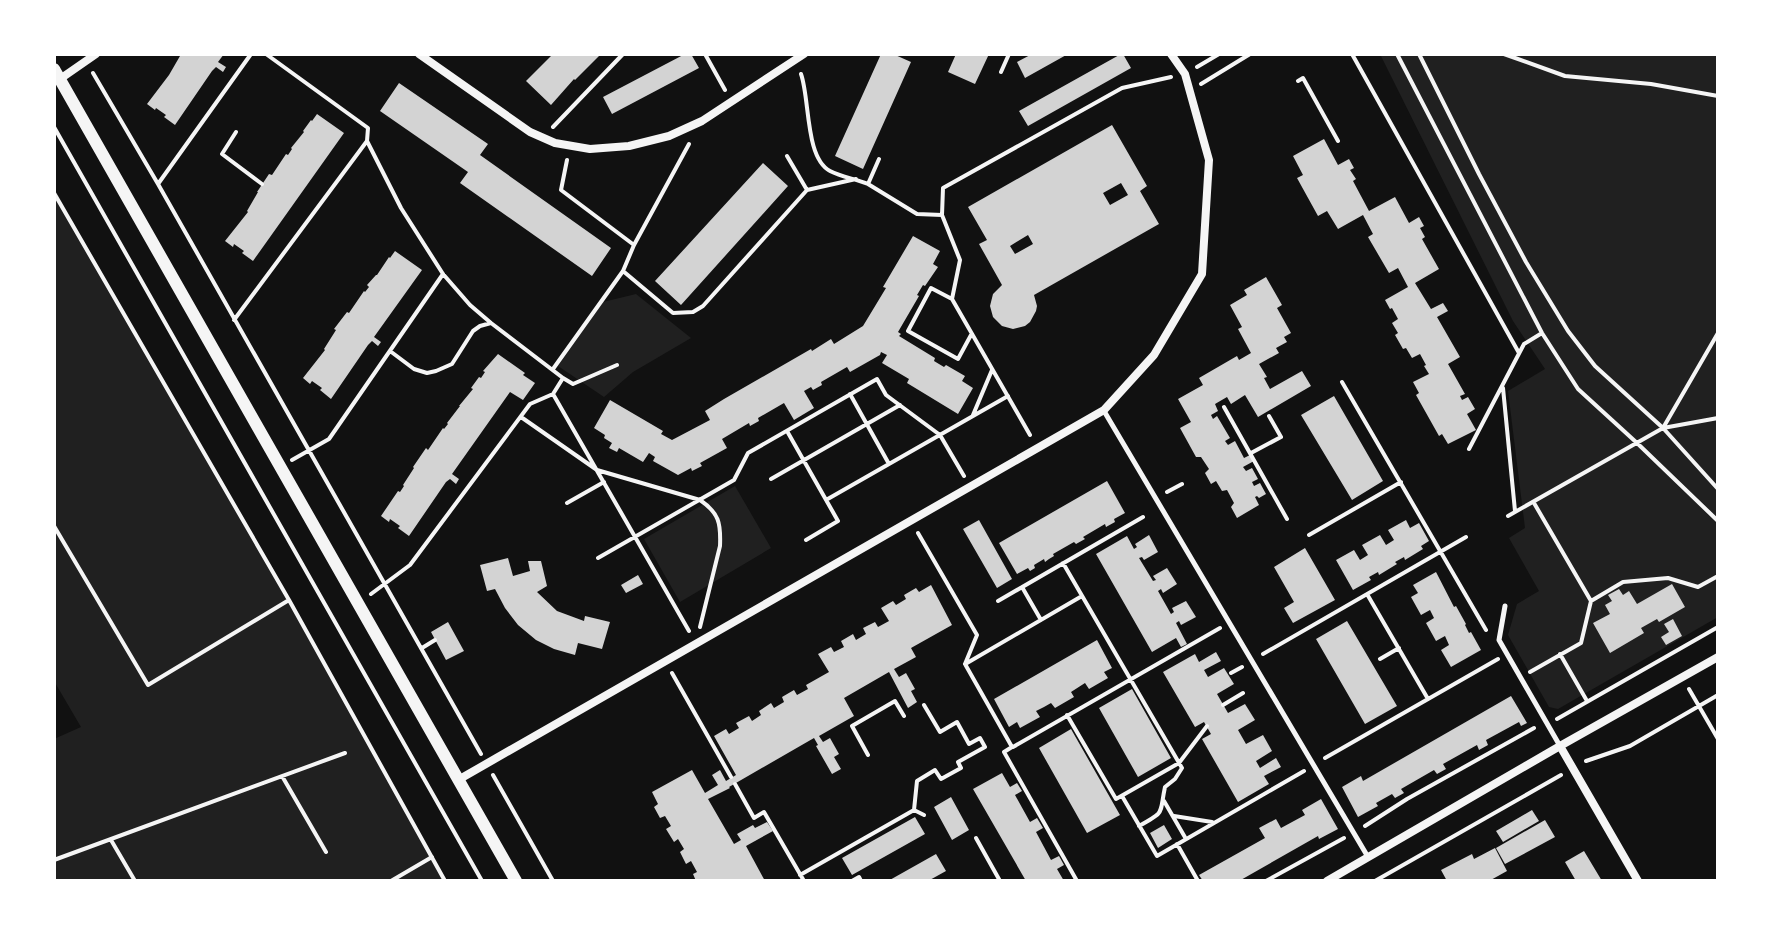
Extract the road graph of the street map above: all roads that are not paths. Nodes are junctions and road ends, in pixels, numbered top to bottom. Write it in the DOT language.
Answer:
graph roads {
  1 [pos="96,54"];
  2 [pos="419,54"];
  3 [pos="804,54"];
  4 [pos="1171,54"];
  5 [pos="57,74"];
  6 [pos="1104,410"];
  7 [pos="1505,606"];
  8 [pos="1718,657"];
  9 [pos="1560,746"];
  10 [pos="458,780"];
  11 [pos="1368,857"];
  12 [pos="1339,878"];
  13 [pos="516,881"];
  14 [pos="1327,881"];
  15 [pos="1638,881"];
  1 -- 5 [label="street"];
  2 -- 3 [label="street"];
  4 -- 6 [label="street"];
  5 -- 10 [label="street"];
  6 -- 10 [label="street"];
  6 -- 11 [label="lane"];
  7 -- 9 [label="lane"];
  8 -- 9 [label="street"];
  9 -- 11 [label="street"];
  9 -- 15 [label="street"];
  10 -- 13 [label="street"];
  11 -- 12 [label="street"];
  12 -- 14 [label="street"];
}
